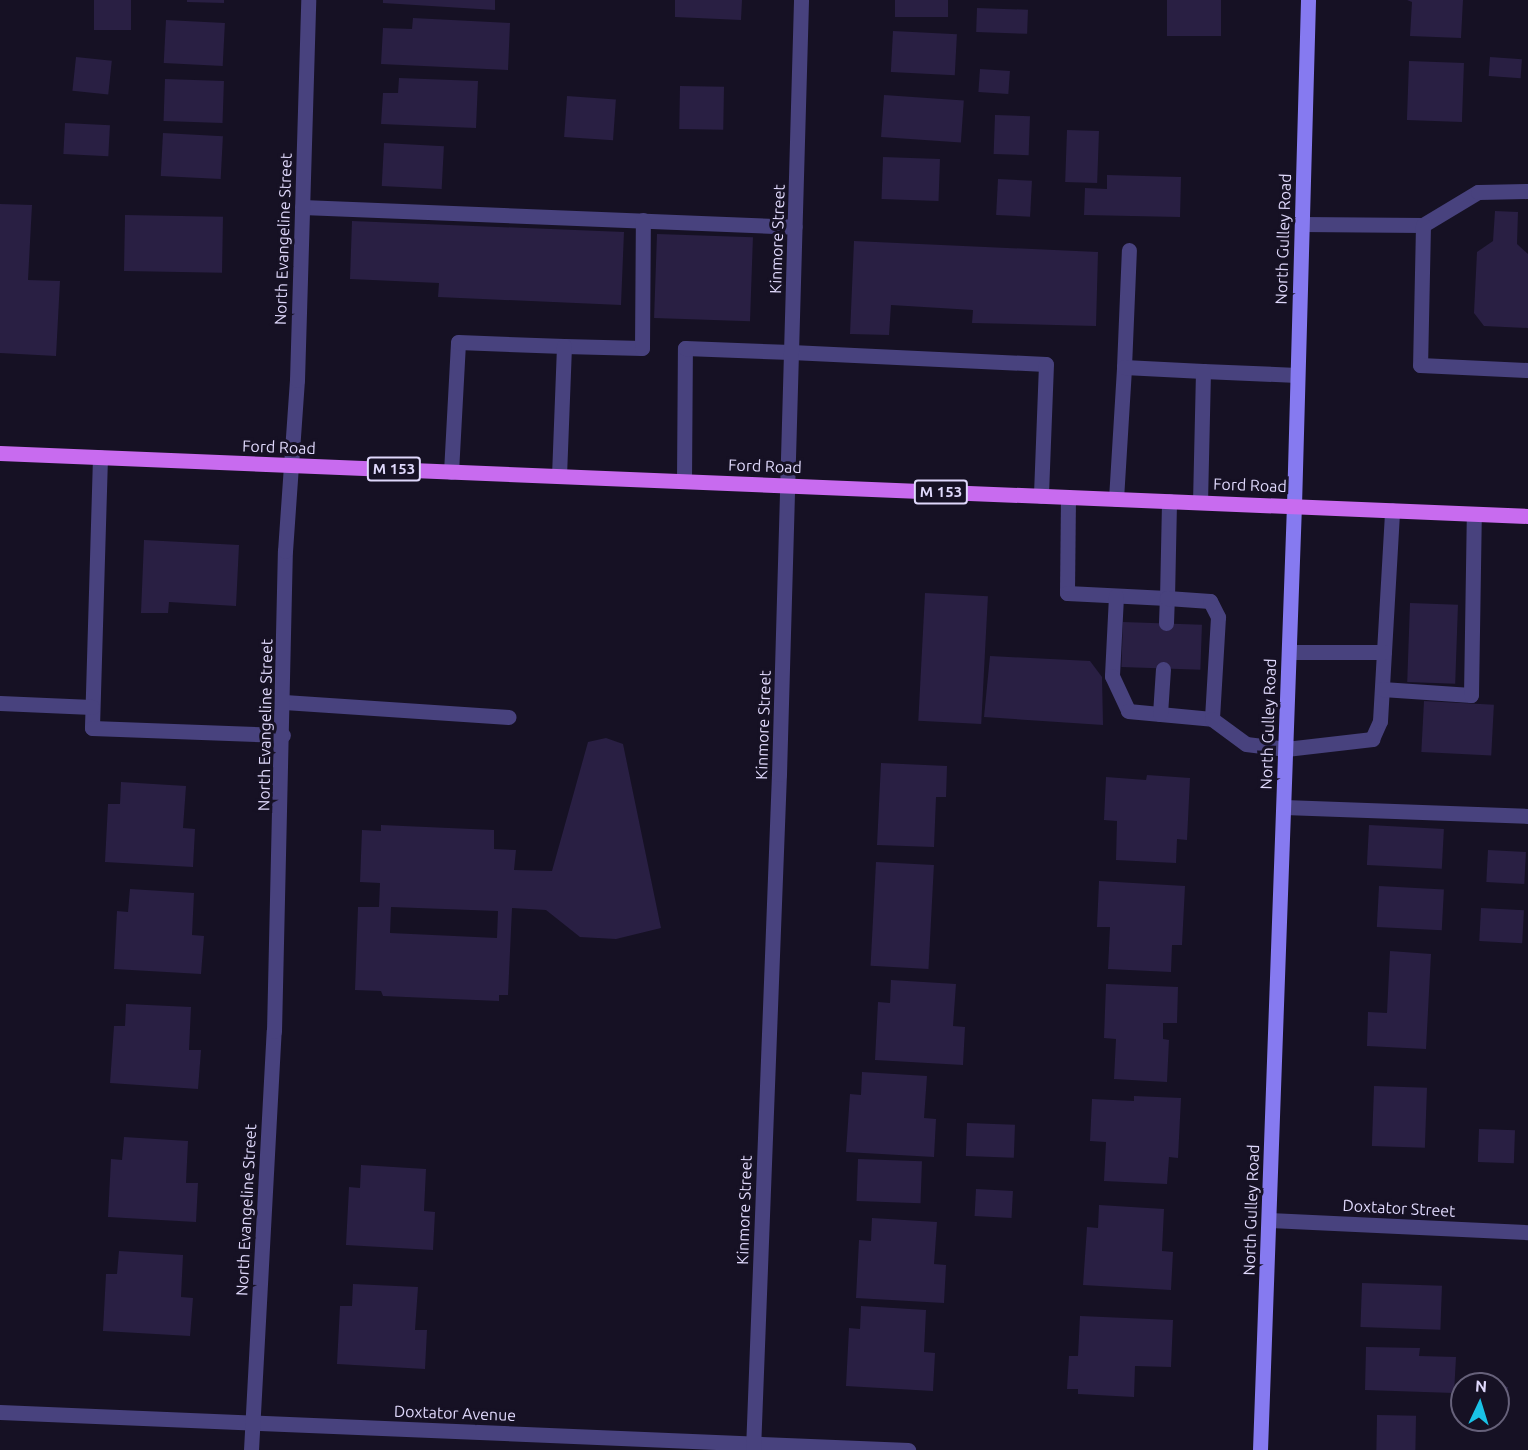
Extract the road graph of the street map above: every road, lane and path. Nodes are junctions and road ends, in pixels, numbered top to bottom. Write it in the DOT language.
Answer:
graph roads {
  1 [pos="308,0"];
  2 [pos="801,0"];
  3 [pos="1308,0"];
  4 [pos="1528,191"];
  5 [pos="302,207"];
  6 [pos="643,220"];
  7 [pos="1302,224"];
  8 [pos="1423,225"];
  9 [pos="795,226"];
  10 [pos="1129,250"];
  11 [pos="564,346"];
  12 [pos="792,352"];
  13 [pos="1124,367"];
  14 [pos="1528,370"];
  15 [pos="1203,371"];
  16 [pos="1297,375"];
  17 [pos="0,453"];
  18 [pos="100,457"];
  19 [pos="292,465"];
  20 [pos="452,472"];
  21 [pos="559,476"];
  22 [pos="684,481"];
  23 [pos="788,485"];
  24 [pos="1041,496"];
  25 [pos="1068,496"];
  26 [pos="1116,499"];
  27 [pos="1169,501"];
  28 [pos="1200,502"];
  29 [pos="1294,505"];
  30 [pos="1392,510"];
  31 [pos="1474,514"];
  32 [pos="1528,516"];
  33 [pos="1116,596"];
  34 [pos="1167,598"];
  35 [pos="1166,623"];
  36 [pos="1289,652"];
  37 [pos="1384,652"];
  38 [pos="1163,669"];
  39 [pos="1382,690"];
  40 [pos="284,702"];
  41 [pos="0,703"];
  42 [pos="92,707"];
  43 [pos="1160,714"];
  44 [pos="508,717"];
  45 [pos="1212,719"];
  46 [pos="283,735"];
  47 [pos="1286,749"];
  48 [pos="1284,807"];
  49 [pos="1528,816"];
  50 [pos="1269,1220"];
  51 [pos="1528,1232"];
  52 [pos="0,1412"];
  53 [pos="252,1423"];
  54 [pos="753,1447"];
  55 [pos="251,1450"];
  56 [pos="908,1450"];
  57 [pos="1260,1450"];
  1 -- 5 [label="street, North Evangeline Street"];
  2 -- 9 [label="street, Kinmore Street"];
  3 -- 7 [label="street, North Gulley Road"];
  4 -- 8 [label="street"];
  5 -- 6 [label="street"];
  5 -- 19 [label="street, North Evangeline Street"];
  6 -- 9 [label="street"];
  6 -- 11 [label="street"];
  7 -- 8 [label="street"];
  7 -- 16 [label="street, North Gulley Road"];
  8 -- 14 [label="street"];
  9 -- 12 [label="street, Kinmore Street"];
  10 -- 13 [label="street"];
  11 -- 20 [label="street"];
  11 -- 21 [label="street"];
  12 -- 22 [label="street"];
  12 -- 23 [label="street, Kinmore Street"];
  12 -- 24 [label="street"];
  13 -- 15 [label="street"];
  13 -- 26 [label="street"];
  15 -- 16 [label="street"];
  15 -- 28 [label="street"];
  16 -- 29 [label="street, North Gulley Road"];
  17 -- 18 [label="main road, Ford Road / M 153"];
  18 -- 19 [label="main road, Ford Road / M 153"];
  18 -- 42 [label="street"];
  19 -- 20 [label="main road, Ford Road / M 153"];
  19 -- 40 [label="street, North Evangeline Street"];
  20 -- 21 [label="main road, Ford Road / M 153"];
  21 -- 22 [label="main road, Ford Road / M 153"];
  22 -- 23 [label="main road, Ford Road / M 153"];
  23 -- 24 [label="main road, Ford Road / M 153"];
  23 -- 54 [label="street, Kinmore Street"];
  24 -- 25 [label="main road, Ford Road / M 153"];
  25 -- 26 [label="main road, Ford Road / M 153"];
  25 -- 33 [label="street"];
  26 -- 27 [label="main road, Ford Road / M 153"];
  27 -- 28 [label="main road, Ford Road / M 153"];
  27 -- 34 [label="street"];
  28 -- 29 [label="main road, Ford Road / M 153"];
  29 -- 30 [label="main road, Ford Road / M 153"];
  29 -- 36 [label="street, North Gulley Road"];
  30 -- 31 [label="main road, Ford Road / M 153"];
  30 -- 37 [label="street"];
  31 -- 32 [label="main road, Ford Road / M 153"];
  31 -- 39 [label="street"];
  33 -- 34 [label="street"];
  33 -- 43 [label="street"];
  34 -- 35 [label="street"];
  34 -- 45 [label="street"];
  36 -- 37 [label="street"];
  36 -- 47 [label="street, North Gulley Road"];
  37 -- 39 [label="street"];
  38 -- 43 [label="street"];
  39 -- 47 [label="street"];
  40 -- 44 [label="street"];
  40 -- 46 [label="street, North Evangeline Street"];
  41 -- 42 [label="street"];
  42 -- 46 [label="street"];
  43 -- 45 [label="street"];
  45 -- 47 [label="street"];
  46 -- 53 [label="street, North Evangeline Street"];
  47 -- 48 [label="street, North Gulley Road"];
  48 -- 49 [label="street"];
  48 -- 50 [label="street, North Gulley Road"];
  50 -- 51 [label="street, Doxtator Street"];
  50 -- 57 [label="street, North Gulley Road"];
  52 -- 53 [label="street, Doxtator Avenue"];
  53 -- 54 [label="street, Doxtator Avenue"];
  53 -- 55 [label="street, North Evangeline Street"];
  54 -- 56 [label="street, Doxtator Avenue"];
}
